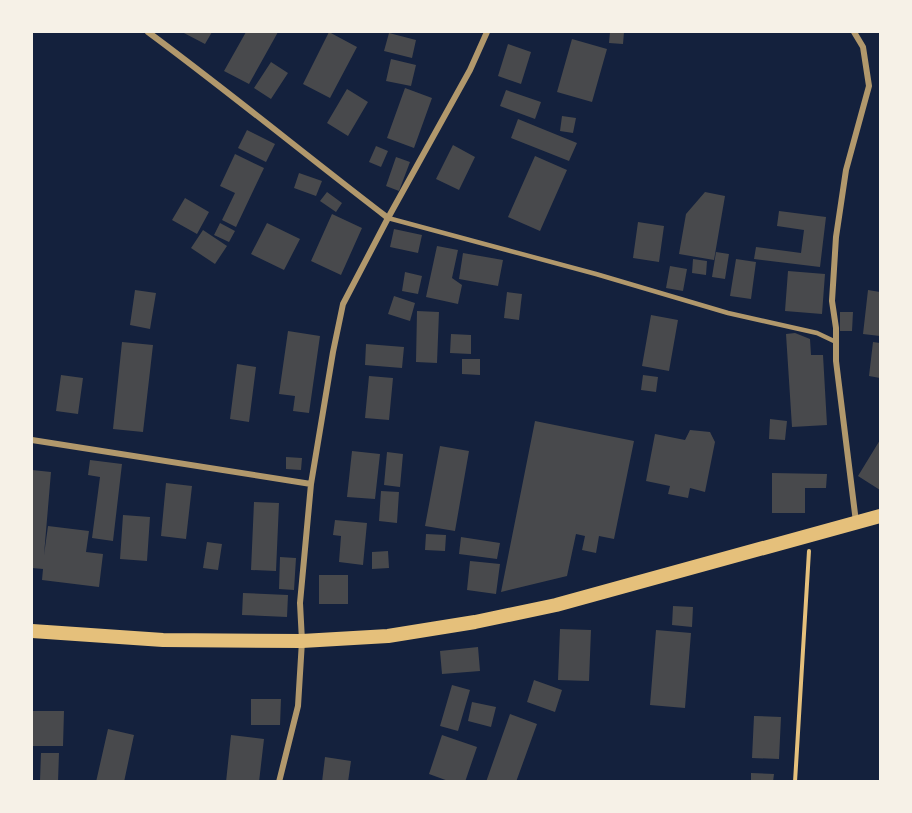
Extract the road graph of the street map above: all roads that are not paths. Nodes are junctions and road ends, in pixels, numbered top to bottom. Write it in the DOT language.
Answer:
graph roads {
  1 [pos="148,32"];
  2 [pos="487,32"];
  3 [pos="854,32"];
  4 [pos="388,218"];
  5 [pos="836,342"];
  6 [pos="32,440"];
  7 [pos="311,484"];
  8 [pos="880,516"];
  9 [pos="856,522"];
  10 [pos="32,631"];
  11 [pos="302,642"];
  12 [pos="279,782"];
  1 -- 4 [label="street"];
  2 -- 4 [label="street"];
  3 -- 5 [label="street"];
  4 -- 5 [label="lane"];
  4 -- 7 [label="street"];
  5 -- 9 [label="street"];
  6 -- 7 [label="street"];
  7 -- 11 [label="street"];
  8 -- 9 [label="main road"];
  9 -- 11 [label="main road"];
  10 -- 11 [label="main road"];
  11 -- 12 [label="street"];
}
